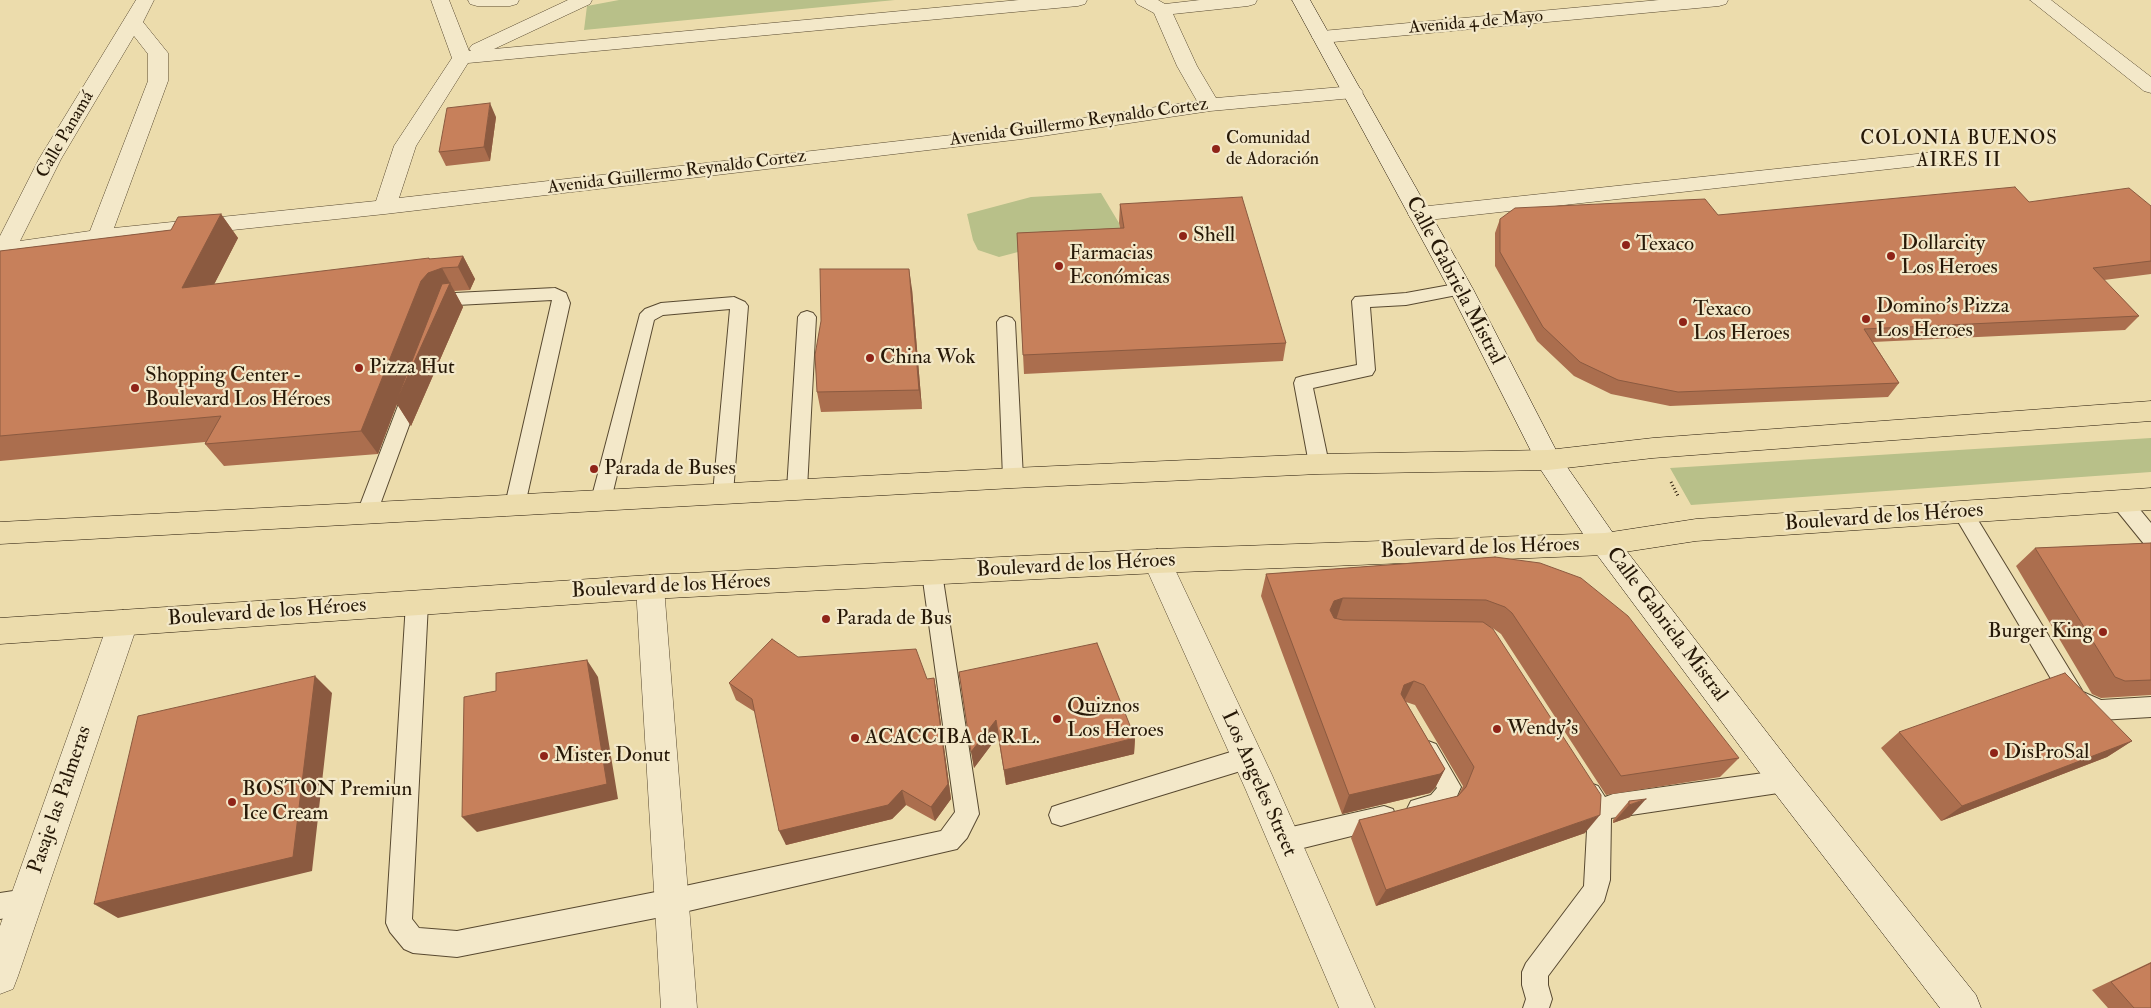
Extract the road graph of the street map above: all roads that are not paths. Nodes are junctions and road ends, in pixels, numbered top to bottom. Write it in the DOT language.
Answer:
graph roads {
  1 [pos="145,0"];
  2 [pos="440,0"];
  3 [pos="477,0"];
  4 [pos="510,0"];
  5 [pos="583,0"];
  6 [pos="1078,0"];
  7 [pos="1144,0"];
  8 [pos="1248,0"];
  9 [pos="1301,0"];
  10 [pos="1719,0"];
  11 [pos="2039,0"];
  12 [pos="1682,2"];
  13 [pos="1162,10"];
  14 [pos="133,22"];
  15 [pos="1322,37"];
  16 [pos="462,58"];
  17 [pos="2151,88"];
  18 [pos="1353,92"];
  19 [pos="1210,105"];
  20 [pos="1945,157"];
  21 [pos="385,207"];
  22 [pos="1419,214"];
  23 [pos="99,238"];
  24 [pos="2,250"];
  25 [pos="1461,289"];
  26 [pos="807,317"];
  27 [pos="1006,322"];
  28 [pos="435,333"];
  29 [pos="418,378"];
  30 [pos="2151,410"];
  31 [pos="1548,460"];
  32 [pos="1319,464"];
  33 [pos="1013,478"];
  34 [pos="797,489"];
  35 [pos="722,493"];
  36 [pos="2151,499"];
  37 [pos="601,500"];
  38 [pos="2121,501"];
  39 [pos="515,505"];
  40 [pos="367,513"];
  41 [pos="1963,513"];
  42 [pos="0,533"];
  43 [pos="2151,538"];
  44 [pos="1605,544"];
  45 [pos="1157,561"];
  46 [pos="932,572"];
  47 [pos="650,587"];
  48 [pos="418,603"];
  49 [pos="123,623"];
  50 [pos="0,631"];
  51 [pos="2151,707"];
  52 [pos="1415,730"];
  53 [pos="1247,758"];
  54 [pos="1580,779"];
  55 [pos="1784,781"];
  56 [pos="1600,811"];
  57 [pos="1061,816"];
  58 [pos="1284,841"];
  59 [pos="671,902"];
  60 [pos="13,904"];
  61 [pos="0,976"];
  62 [pos="679,1008"];
  63 [pos="1356,1008"];
  64 [pos="1536,1008"];
  65 [pos="1963,1008"];
  1 -- 14 [label="street, Calle Panamá"];
  2 -- 16 [label="street"];
  3 -- 4 [label="street"];
  5 -- 16 [label="street"];
  6 -- 16 [label="street"];
  7 -- 13 [label="street"];
  8 -- 13 [label="street"];
  9 -- 15 [label="street, Calle Gabriela Mistral"];
  10 -- 12 [label="street, Avenida 4 de Mayo"];
  11 -- 17 [label="street"];
  12 -- 15 [label="street, Avenida 4 de Mayo"];
  13 -- 19 [label="street"];
  14 -- 23 [label="street"];
  14 -- 24 [label="street, Calle Panamá"];
  15 -- 18 [label="street, Calle Gabriela Mistral"];
  16 -- 21 [label="street"];
  18 -- 19 [label="street, Avenida Guillermo Reynaldo Cortez"];
  18 -- 22 [label="street, Calle Gabriela Mistral"];
  19 -- 21 [label="street, Avenida Guillermo Reynaldo Cortez"];
  20 -- 22 [label="street"];
  21 -- 23 [label="street, Avenida Guillermo Reynaldo Cortez"];
  22 -- 25 [label="street, Calle Gabriela Mistral"];
  23 -- 24 [label="street, Avenida Guillermo Reynaldo Cortez"];
  25 -- 31 [label="street, Calle Gabriela Mistral"];
  25 -- 32 [label="lane"];
  26 -- 34 [label="lane"];
  27 -- 33 [label="lane"];
  28 -- 39 [label="lane"];
  29 -- 40 [label="lane"];
  30 -- 31 [label="main road"];
  31 -- 32 [label="main road"];
  31 -- 44 [label="street, Calle Gabriela Mistral"];
  32 -- 33 [label="main road"];
  33 -- 34 [label="main road"];
  34 -- 35 [label="main road"];
  35 -- 37 [label="main road"];
  35 -- 37 [label="lane"];
  36 -- 38 [label="main road, Boulevard de los Héroes"];
  37 -- 39 [label="main road"];
  38 -- 41 [label="main road, Boulevard de los Héroes"];
  38 -- 43 [label="lane"];
  39 -- 40 [label="main road"];
  40 -- 42 [label="main road"];
  41 -- 44 [label="main road, Boulevard de los Héroes"];
  41 -- 51 [label="lane"];
  44 -- 45 [label="main road, Boulevard de los Héroes"];
  44 -- 55 [label="street, Calle Gabriela Mistral"];
  45 -- 46 [label="main road, Boulevard de los Héroes"];
  45 -- 53 [label="street, Los Angeles Street"];
  46 -- 47 [label="main road, Boulevard de los Héroes"];
  46 -- 59 [label="lane"];
  47 -- 48 [label="main road, Boulevard de los Héroes"];
  47 -- 59 [label="street"];
  48 -- 49 [label="main road, Boulevard de los Héroes"];
  48 -- 59 [label="lane"];
  49 -- 50 [label="main road, Boulevard de los Héroes"];
  49 -- 60 [label="street, Pasaje las Palmeras"];
  52 -- 58 [label="lane"];
  53 -- 57 [label="lane"];
  53 -- 58 [label="street, Los Angeles Street"];
  54 -- 56 [label="lane"];
  55 -- 56 [label="lane"];
  55 -- 65 [label="street, Calle Gabriela Mistral"];
  56 -- 64 [label="lane"];
  58 -- 63 [label="street, Los Angeles Street"];
  59 -- 62 [label="street"];
  60 -- 61 [label="street, Pasaje las Palmeras"];
}
